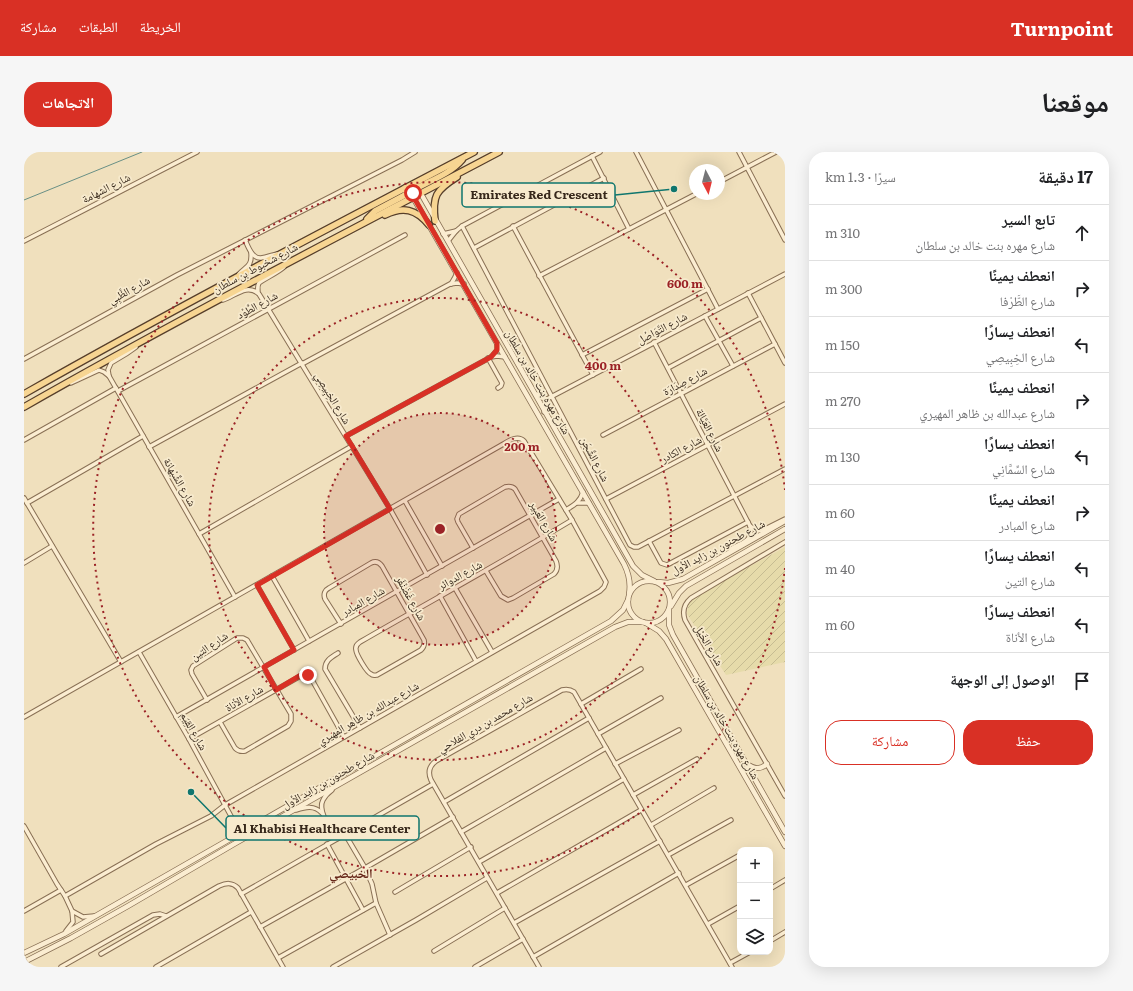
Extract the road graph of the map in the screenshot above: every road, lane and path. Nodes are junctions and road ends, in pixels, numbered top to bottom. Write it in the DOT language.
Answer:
graph roads {
  1 [pos="197,152"];
  2 [pos="415,152"];
  3 [pos="474,152"];
  4 [pos="600,152"];
  5 [pos="636,152"];
  6 [pos="739,152"];
  7 [pos="776,152"];
  8 [pos="498,153"];
  9 [pos="592,156"];
  10 [pos="747,167"];
  11 [pos="604,178"];
  12 [pos="725,179"];
  13 [pos="406,188"];
  14 [pos="417,188"];
  15 [pos="413,196"];
  16 [pos="689,198"];
  17 [pos="666,210"];
  18 [pos="366,221"];
  19 [pos="435,221"];
  20 [pos="429,225"];
  21 [pos="462,226"];
  22 [pos="513,226"];
  23 [pos="629,229"];
  24 [pos="785,229"];
  25 [pos="456,231"];
  26 [pos="780,231"];
  27 [pos="443,234"];
  28 [pos="405,235"];
  29 [pos="333,238"];
  30 [pos="245,240"];
  31 [pos="785,240"];
  32 [pos="24,241"];
  33 [pos="448,241"];
  34 [pos="474,248"];
  35 [pos="252,253"];
  36 [pos="280,253"];
  37 [pos="291,261"];
  38 [pos="457,273"];
  39 [pos="785,274"];
  40 [pos="238,276"];
  41 [pos="540,276"];
  42 [pos="450,284"];
  43 [pos="464,284"];
  44 [pos="708,289"];
  45 [pos="748,293"];
  46 [pos="259,294"];
  47 [pos="212,303"];
  48 [pos="268,309"];
  49 [pos="718,309"];
  50 [pos="705,316"];
  51 [pos="761,318"];
  52 [pos="142,341"];
  53 [pos="719,341"];
  54 [pos="654,342"];
  55 [pos="497,343"];
  56 [pos="775,344"];
  57 [pos="582,355"];
  58 [pos="489,358"];
  59 [pos="506,358"];
  60 [pos="24,359"];
  61 [pos="785,363"];
  62 [pos="302,364"];
  63 [pos="733,366"];
  64 [pos="668,368"];
  65 [pos="593,375"];
  66 [pos="109,376"];
  67 [pos="62,385"];
  68 [pos="498,388"];
  69 [pos="117,390"];
  70 [pos="533,392"];
  71 [pos="681,393"];
  72 [pos="24,394"];
  73 [pos="552,396"];
  74 [pos="547,399"];
  75 [pos="785,404"];
  76 [pos="24,407"];
  77 [pos="544,412"];
  78 [pos="603,435"];
  79 [pos="143,436"];
  80 [pos="346,436"];
  81 [pos="24,440"];
  82 [pos="708,445"];
  83 [pos="352,446"];
  84 [pos="149,447"];
  85 [pos="785,469"];
  86 [pos="583,492"];
  87 [pos="735,496"];
  88 [pos="24,498"];
  89 [pos="559,499"];
  90 [pos="606,499"];
  91 [pos="405,501"];
  92 [pos="27,503"];
  93 [pos="577,503"];
  94 [pos="589,503"];
  95 [pos="390,509"];
  96 [pos="566,510"];
  97 [pos="530,516"];
  98 [pos="572,520"];
  99 [pos="785,520"];
  100 [pos="749,524"];
  101 [pos="785,529"];
  102 [pos="199,534"];
  103 [pos="543,538"];
  104 [pos="648,541"];
  105 [pos="785,542"];
  106 [pos="52,546"];
  107 [pos="473,548"];
  108 [pos="725,555"];
  109 [pos="24,563"];
  110 [pos="442,566"];
  111 [pos="486,570"];
  112 [pos="427,575"];
  113 [pos="272,576"];
  114 [pos="656,581"];
  115 [pos="257,585"];
  116 [pos="455,588"];
  117 [pos="397,592"];
  118 [pos="629,594"];
  119 [pos="440,596"];
  120 [pos="235,597"];
  121 [pos="628,600"];
  122 [pos="670,608"];
  123 [pos="409,614"];
  124 [pos="644,622"];
  125 [pos="340,624"];
  126 [pos="309,641"];
  127 [pos="357,645"];
  128 [pos="294,650"];
  129 [pos="139,652"];
  130 [pos="492,652"];
  131 [pos="338,653"];
  132 [pos="476,661"];
  133 [pos="121,662"];
  134 [pos="264,667"];
  135 [pos="641,669"];
  136 [pos="276,690"];
  137 [pos="661,698"];
  138 [pos="207,700"];
  139 [pos="580,704"];
  140 [pos="24,717"];
  141 [pos="176,717"];
  142 [pos="589,718"];
  143 [pos="220,722"];
  144 [pos="360,728"];
  145 [pos="679,730"];
  146 [pos="598,734"];
  147 [pos="344,737"];
  148 [pos="189,739"];
  149 [pos="606,748"];
  150 [pos="697,758"];
  151 [pos="742,759"];
  152 [pos="616,764"];
  153 [pos="767,764"];
  154 [pos="624,779"];
  155 [pos="433,784"];
  156 [pos="337,785"];
  157 [pos="714,788"];
  158 [pos="633,795"];
  159 [pos="785,796"];
  160 [pos="444,802"];
  161 [pos="225,805"];
  162 [pos="641,810"];
  163 [pos="291,812"];
  164 [pos="322,814"];
  165 [pos="452,817"];
  166 [pos="232,818"];
  167 [pos="731,820"];
  168 [pos="253,825"];
  169 [pos="651,825"];
  170 [pos="24,826"];
  171 [pos="461,832"];
  172 [pos="785,832"];
  173 [pos="345,834"];
  174 [pos="229,839"];
  175 [pos="337,839"];
  176 [pos="660,840"];
  177 [pos="327,844"];
  178 [pos="785,846"];
  179 [pos="470,847"];
  180 [pos="668,855"];
  181 [pos="737,857"];
  182 [pos="479,862"];
  183 [pos="365,868"];
  184 [pos="679,873"];
  185 [pos="487,878"];
  186 [pos="346,879"];
  187 [pos="785,880"];
  188 [pos="686,885"];
  189 [pos="773,887"];
  190 [pos="61,890"];
  191 [pos="394,892"];
  192 [pos="497,893"];
  193 [pos="241,894"];
  194 [pos="65,896"];
  195 [pos="376,904"];
  196 [pos="505,908"];
  197 [pos="737,908"];
  198 [pos="363,910"];
  199 [pos="24,911"];
  200 [pos="72,911"];
  201 [pos="251,912"];
  202 [pos="95,916"];
  203 [pos="166,916"];
  204 [pos="514,923"];
  205 [pos="708,924"];
  206 [pos="260,927"];
  207 [pos="785,932"];
  208 [pos="64,934"];
  209 [pos="390,934"];
  210 [pos="522,939"];
  211 [pos="773,939"];
  212 [pos="434,951"];
  213 [pos="24,953"];
  214 [pos="101,954"];
  215 [pos="746,955"];
  216 [pos="533,957"];
  217 [pos="278,958"];
  218 [pos="24,962"];
  219 [pos="731,965"];
  220 [pos="61,967"];
  221 [pos="156,967"];
  222 [pos="283,967"];
  223 [pos="333,967"];
  224 [pos="475,967"];
  225 [pos="539,967"];
  1 -- 32 [label="street, شارع الشهامة"];
  2 -- 30 [label="street, شارع الظَّبِي"];
  3 -- 14 [label="main road, شارع شخبوط بن سلطان"];
  4 -- 9 [label="street"];
  5 -- 17 [label="street"];
  6 -- 10 [label="street"];
  7 -- 10 [label="street"];
  8 -- 14 [label="main road, شارع شخبوط بن سلطان"];
  8 -- 19 [label="main road"];
  9 -- 11 [label="street"];
  9 -- 21 [label="street"];
  10 -- 12 [label="street"];
  10 -- 26 [label="street"];
  11 -- 22 [label="street"];
  11 -- 23 [label="street"];
  13 -- 14 [label="main road, شارع شخبوط بن سلطان"];
  13 -- 15 [label="street, شارع مهره بنت خالد بن سلطان"];
  13 -- 18 [label="main road"];
  13 -- 36 [label="main road, شارع شخبوط بن سلطان"];
  14 -- 15 [label="main road, شارع شخبوط بن سلطان"];
  14 -- 19 [label="street, شارع مهره بنت خالد بن سلطان"];
  15 -- 18 [label="main road, شارع شخبوط بن سلطان"];
  15 -- 20 [label="street, شارع مهره بنت خالد بن سلطان"];
  16 -- 17 [label="street"];
  17 -- 23 [label="street"];
  17 -- 44 [label="street"];
  18 -- 29 [label="main road, شارع شخبوط بن سلطان"];
  19 -- 27 [label="street, شارع مهره بنت خالد بن سلطان"];
  20 -- 29 [label="main road"];
  20 -- 38 [label="street, شارع مهره بنت خالد بن سلطان"];
  21 -- 25 [label="street"];
  21 -- 34 [label="street, شارع الشَّجَن"];
  22 -- 34 [label="street"];
  22 -- 41 [label="street"];
  23 -- 41 [label="street"];
  24 -- 26 [label="street"];
  25 -- 27 [label="street"];
  25 -- 33 [label="street"];
  26 -- 31 [label="street"];
  27 -- 33 [label="street, شارع مهره بنت خالد بن سلطان"];
  28 -- 48 [label="street, شارع الطَّوْد"];
  29 -- 37 [label="main road, شارع شخبوط بن سلطان"];
  30 -- 35 [label="street"];
  30 -- 60 [label="street, شارع الظَّبِي"];
  33 -- 70 [label="street, شارع مهره بنت خالد بن سلطان"];
  34 -- 73 [label="street, شارع الشَّجَن"];
  35 -- 36 [label="street"];
  35 -- 40 [label="street"];
  36 -- 40 [label="main road, شارع شخبوط بن سلطان"];
  37 -- 46 [label="street"];
  37 -- 47 [label="main road, شارع شخبوط بن سلطان"];
  38 -- 42 [label="street"];
  38 -- 43 [label="street, شارع مهره بنت خالد بن سلطان"];
  39 -- 45 [label="street, شارع التَّوَاصُل"];
  40 -- 72 [label="main road, شارع شخبوط بن سلطان"];
  41 -- 57 [label="street"];
  42 -- 43 [label="street"];
  42 -- 62 [label="street"];
  43 -- 55 [label="street, شارع مهره بنت خالد بن سلطان"];
  44 -- 49 [label="street"];
  44 -- 57 [label="street"];
  45 -- 49 [label="street, شارع التَّوَاصُل"];
  45 -- 51 [label="street"];
  46 -- 47 [label="street"];
  46 -- 48 [label="street, شارع الخِبِيصِي"];
  47 -- 52 [label="main road, شارع شخبوط بن سلطان"];
  48 -- 62 [label="street, شارع الخِبِيصِي"];
  48 -- 69 [label="street, شارع الطَّوْد"];
  49 -- 50 [label="street, شارع التَّوَاصُل"];
  50 -- 53 [label="street"];
  50 -- 54 [label="street, شارع التَّوَاصُل"];
  51 -- 53 [label="street"];
  51 -- 56 [label="street"];
  52 -- 66 [label="street"];
  52 -- 67 [label="main road, شارع شخبوط بن سلطان"];
  53 -- 63 [label="street"];
  53 -- 64 [label="street"];
  54 -- 64 [label="street, شارع العَيَّالة"];
  54 -- 65 [label="street, شارع التَّوَاصُل"];
  55 -- 58 [label="street"];
  55 -- 59 [label="street, شارع مهره بنت خالد بن سلطان"];
  56 -- 61 [label="street"];
  56 -- 63 [label="street, شارع صِدَارَة"];
  57 -- 65 [label="street"];
  58 -- 59 [label="street"];
  58 -- 68 [label="street"];
  58 -- 80 [label="street"];
  59 -- 86 [label="street, شارع مهره بنت خالد بن سلطان"];
  62 -- 80 [label="street, شارع الخِبِيصِي"];
  62 -- 84 [label="street"];
  63 -- 71 [label="street, شارع صِدَارَة"];
  64 -- 71 [label="street, شارع العَيَّالة"];
  65 -- 73 [label="street, شارع التَّوَاصُل"];
  66 -- 67 [label="street"];
  66 -- 69 [label="street, شارع الشَّبْهانة"];
  67 -- 76 [label="main road, شارع شخبوط بن سلطان"];
  69 -- 79 [label="street, شارع الشَّبْهانة"];
  69 -- 81 [label="street, شارع الطَّوْد"];
  70 -- 74 [label="street"];
  70 -- 77 [label="street, شارع مهره بنت خالد بن سلطان"];
  71 -- 78 [label="street, شارع صِدَارَة"];
  71 -- 82 [label="street, شارع العَيَّالة"];
  73 -- 74 [label="street, شارع التَّوَاصُل"];
  73 -- 90 [label="street, شارع الشَّجَن"];
  74 -- 77 [label="street"];
  75 -- 82 [label="street, شارع الكادر"];
  77 -- 114 [label="street, شارع مهره بنت خالد بن سلطان"];
  79 -- 84 [label="street, شارع الشَّبْهانة"];
  79 -- 92 [label="street"];
  80 -- 83 [label="street, شارع الخِبِيصِي"];
  82 -- 87 [label="street, شارع العَيَّالة"];
  82 -- 90 [label="street, شارع الكادر"];
  83 -- 95 [label="street, شارع الخِبِيصِي"];
  83 -- 102 [label="street"];
  84 -- 102 [label="street, شارع الشَّبْهانة"];
  85 -- 87 [label="street, شارع الشَّجَن"];
  86 -- 93 [label="street"];
  86 -- 94 [label="street, شارع مهره بنت خالد بن سلطان"];
  87 -- 100 [label="street, شارع العَيَّالة"];
  87 -- 104 [label="street, شارع الشَّجَن"];
  88 -- 92 [label="street"];
  89 -- 91 [label="street, شارع عبدالله بن ظاهر المهيري"];
  89 -- 96 [label="street, شارع عبدالله بن ظاهر المهيري"];
  89 -- 97 [label="street, شارع المبادر"];
  90 -- 104 [label="street, شارع الشَّجَن"];
  91 -- 95 [label="street, شارع عبدالله بن ظاهر المهيري"];
  91 -- 110 [label="street"];
  92 -- 106 [label="street"];
  93 -- 94 [label="street"];
  93 -- 96 [label="street"];
  94 -- 118 [label="street, شارع مهره بنت خالد بن سلطان"];
  95 -- 112 [label="street, شارع الخِبِيصِي"];
  95 -- 113 [label="street, شارع عبدالله بن ظاهر المهيري"];
  96 -- 98 [label="street, شارع عبدالله بن ظاهر المهيري"];
  97 -- 103 [label="street, شارع العَبِير"];
  97 -- 107 [label="street, شارع المبادر"];
  97 -- 107 [label="street, شارع العَبِير"];
  98 -- 103 [label="street, شارع الدوائر"];
  98 -- 130 [label="street, شارع عبدالله بن ظاهر المهيري"];
  99 -- 100 [label="street"];
  99 -- 108 [label="street, شارع طحنون بن زايد الأول"];
  100 -- 104 [label="street"];
  100 -- 108 [label="street"];
  101 -- 122 [label="street, شارع طحنون بن زايد الأول"];
  102 -- 120 [label="street, شارع الشَّبْهانة"];
  103 -- 111 [label="street, شارع الدوائر"];
  103 -- 111 [label="street, شارع العَبِير"];
  105 -- 153 [label="street, شارع الخَيْل"];
  106 -- 109 [label="street"];
  106 -- 133 [label="street"];
  107 -- 110 [label="street, شارع المبادر"];
  108 -- 114 [label="street, شارع طحنون بن زايد الأول"];
  110 -- 112 [label="street, شارع المبادر"];
  111 -- 116 [label="street, شارع الدوائر"];
  112 -- 117 [label="street, شارع المبادر"];
  113 -- 115 [label="street, شارع عبدالله بن ظاهر المهيري"];
  113 -- 126 [label="street"];
  114 -- 118 [label="street"];
  114 -- 122 [label="street"];
  115 -- 120 [label="street, شارع عبدالله بن ظاهر المهيري"];
  115 -- 128 [label="street"];
  116 -- 119 [label="street, شارع الدوائر"];
  116 -- 130 [label="street"];
  117 -- 123 [label="street, شارع غَضَنْفَر"];
  117 -- 125 [label="street, شارع المبادر"];
  117 -- 125 [label="street, شارع غَضَنْفَر"];
  118 -- 121 [label="street"];
  119 -- 123 [label="street, شارع الدوائر"];
  119 -- 132 [label="street"];
  120 -- 129 [label="street, شارع عبدالله بن ظاهر المهيري"];
  121 -- 124 [label="street"];
  121 -- 168 [label="street, شارع طحنون بن زايد الأول"];
  122 -- 124 [label="street"];
  122 -- 151 [label="street, شارع مهره بنت خالد بن سلطان"];
  123 -- 127 [label="street, شارع الدوائر"];
  123 -- 127 [label="street, شارع غَضَنْفَر"];
  124 -- 156 [label="street, شارع طحنون بن زايد الأول"];
  124 -- 178 [label="street, شارع مهره بنت خالد بن سلطان"];
  125 -- 126 [label="street, شارع المبادر"];
  126 -- 128 [label="street, شارع المبادر"];
  128 -- 134 [label="street, شارع المبادر"];
  129 -- 133 [label="street, شارع عبدالله بن ظاهر المهيري"];
  129 -- 141 [label="street, شارع القِيَم"];
  130 -- 132 [label="street, شارع عبدالله بن ظاهر المهيري"];
  131 -- 144 [label="street"];
  132 -- 144 [label="street, شارع عبدالله بن ظاهر المهيري"];
  133 -- 140 [label="street, شارع عبدالله بن ظاهر المهيري"];
  134 -- 136 [label="street, شارع التين"];
  134 -- 138 [label="street, شارع المبادر"];
  134 -- 138 [label="street, شارع التين"];
  135 -- 139 [label="street"];
  136 -- 143 [label="street, شارع الأناة"];
  136 -- 143 [label="street, شارع التين"];
  136 -- 147 [label="street, شارع الأناة"];
  137 -- 146 [label="street"];
  138 -- 141 [label="street, شارع المبادر"];
  139 -- 142 [label="street, شارع محمد بن دري الفلاحي"];
  139 -- 155 [label="street, شارع محمد بن دري الفلاحي"];
  141 -- 148 [label="street, شارع القِيَم"];
  142 -- 146 [label="street, شارع محمد بن دري الفلاحي"];
  142 -- 160 [label="street"];
  143 -- 148 [label="street, شارع الأناة"];
  144 -- 147 [label="street, شارع عبدالله بن ظاهر المهيري"];
  145 -- 152 [label="street"];
  146 -- 149 [label="street, شارع محمد بن دري الفلاحي"];
  147 -- 161 [label="street, شارع عبدالله بن ظاهر المهيري"];
  148 -- 161 [label="street, شارع القِيَم"];
  149 -- 152 [label="street, شارع محمد بن دري الفلاحي"];
  149 -- 171 [label="street"];
  150 -- 158 [label="street"];
  151 -- 153 [label="street"];
  151 -- 172 [label="street, شارع مهره بنت خالد بن سلطان"];
  152 -- 154 [label="street, شارع محمد بن دري الفلاحي"];
  153 -- 159 [label="street, شارع الخَيْل"];
  154 -- 158 [label="street, شارع محمد بن دري الفلاحي"];
  154 -- 182 [label="street"];
  155 -- 160 [label="street, شارع محمد بن دري الفلاحي"];
  155 -- 173 [label="street"];
  156 -- 163 [label="street, شارع طحنون بن زايد الأول"];
  156 -- 164 [label="street"];
  157 -- 169 [label="street"];
  158 -- 162 [label="street, شارع محمد بن دري الفلاحي"];
  160 -- 165 [label="street, شارع محمد بن دري الفلاحي"];
  161 -- 166 [label="street, شارع القِيَم"];
  161 -- 194 [label="street, شارع عبدالله بن ظاهر المهيري"];
  162 -- 169 [label="street, شارع محمد بن دري الفلاحي"];
  162 -- 192 [label="street"];
  163 -- 164 [label="street"];
  163 -- 218 [label="street, شارع طحنون بن زايد الأول"];
  164 -- 175 [label="street"];
  165 -- 171 [label="street, شارع محمد بن دري الفلاحي"];
  165 -- 183 [label="street"];
  166 -- 168 [label="street"];
  166 -- 174 [label="street"];
  167 -- 180 [label="street"];
  168 -- 174 [label="street, شارع طحنون بن زايد الأول"];
  169 -- 176 [label="street, شارع محمد بن دري الفلاحي"];
  170 -- 190 [label="street"];
  171 -- 179 [label="street, شارع محمد بن دري الفلاحي"];
  173 -- 175 [label="street"];
  173 -- 183 [label="street"];
  174 -- 202 [label="street, شارع طحنون بن زايد الأول"];
  175 -- 177 [label="street"];
  176 -- 180 [label="street, شارع محمد بن دري الفلاحي"];
  176 -- 204 [label="street"];
  177 -- 186 [label="street"];
  177 -- 193 [label="street"];
  179 -- 182 [label="street, شارع محمد بن دري الفلاحي"];
  179 -- 191 [label="street"];
  180 -- 184 [label="street, شارع محمد بن دري الفلاحي"];
  181 -- 188 [label="street"];
  182 -- 185 [label="street, شارع محمد بن دري الفلاحي"];
  183 -- 186 [label="street"];
  183 -- 195 [label="street"];
  184 -- 188 [label="street, شارع محمد بن دري الفلاحي"];
  184 -- 216 [label="street"];
  185 -- 192 [label="street, شارع محمد بن دري الفلاحي"];
  185 -- 209 [label="street"];
  186 -- 198 [label="street"];
  186 -- 206 [label="street"];
  187 -- 189 [label="street"];
  188 -- 205 [label="street, شارع محمد بن دري الفلاحي"];
  190 -- 194 [label="street"];
  190 -- 199 [label="street"];
  192 -- 196 [label="street, شارع محمد بن دري الفلاحي"];
  193 -- 201 [label="street"];
  193 -- 203 [label="street"];
  194 -- 200 [label="street"];
  195 -- 198 [label="street"];
  195 -- 209 [label="street"];
  196 -- 204 [label="street, شارع محمد بن دري الفلاحي"];
  196 -- 212 [label="street"];
  197 -- 205 [label="street"];
  198 -- 217 [label="street"];
  200 -- 202 [label="street"];
  200 -- 208 [label="street"];
  201 -- 206 [label="street"];
  201 -- 221 [label="street"];
  202 -- 208 [label="street, شارع طحنون بن زايد الأول"];
  203 -- 214 [label="street"];
  203 -- 220 [label="street"];
  204 -- 210 [label="street, شارع محمد بن دري الفلاحي"];
  205 -- 219 [label="street, شارع محمد بن دري الفلاحي"];
  206 -- 217 [label="street"];
  207 -- 211 [label="street"];
  208 -- 213 [label="street, شارع طحنون بن زايد الأول"];
  209 -- 223 [label="street"];
  210 -- 216 [label="street, شارع محمد بن دري الفلاحي"];
  210 -- 224 [label="street"];
  215 -- 219 [label="street, شارع محمد بن دري الفلاحي"];
  216 -- 225 [label="street, شارع محمد بن دري الفلاحي"];
  217 -- 222 [label="street"];
}
